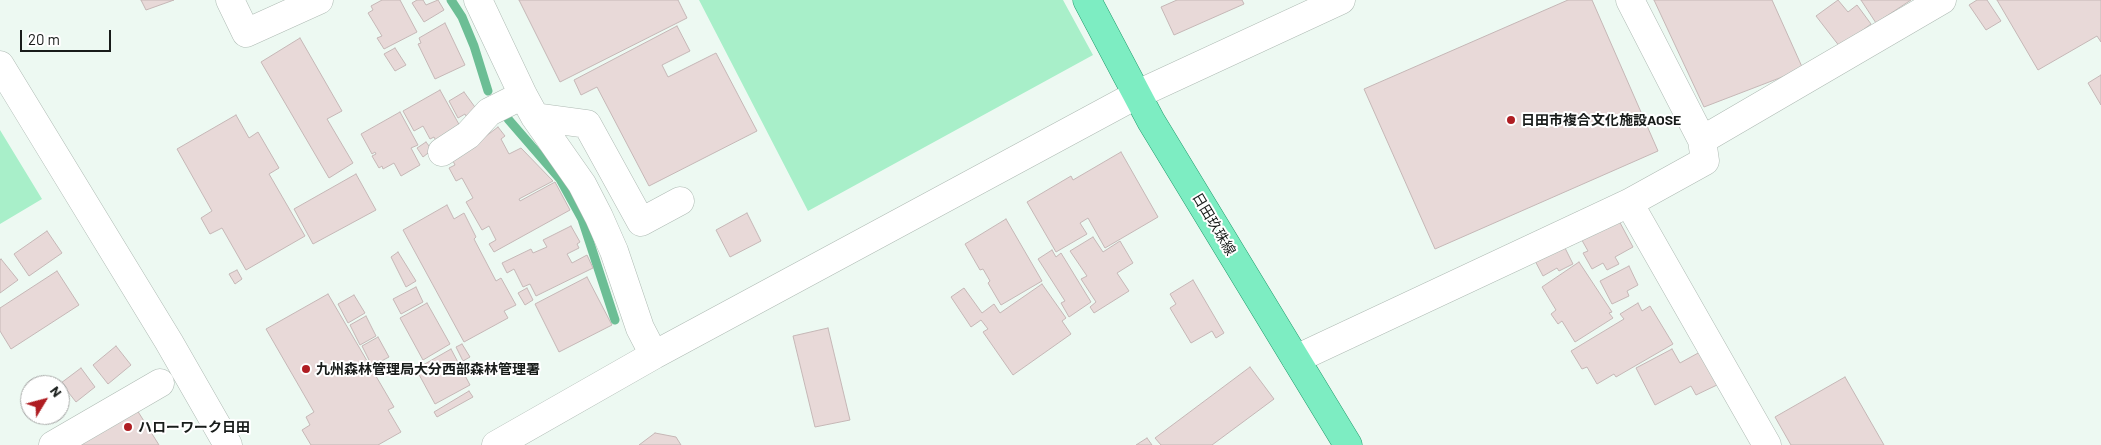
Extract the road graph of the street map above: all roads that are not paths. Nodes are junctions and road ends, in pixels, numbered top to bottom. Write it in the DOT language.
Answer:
graph roads {
  1 [pos="230,0"];
  2 [pos="319,0"];
  3 [pos="478,0"];
  4 [pos="1087,0"];
  5 [pos="1341,0"];
  6 [pos="1630,0"];
  7 [pos="1942,0"];
  8 [pos="0,64"];
  9 [pos="1138,94"];
  10 [pos="529,106"];
  11 [pos="1702,140"];
  12 [pos="442,152"];
  13 [pos="680,201"];
  14 [pos="1629,203"];
  15 [pos="654,355"];
  16 [pos="1296,359"];
  17 [pos="160,383"];
  18 [pos="53,445"];
  19 [pos="228,445"];
  20 [pos="496,445"];
  21 [pos="1348,445"];
  22 [pos="1767,445"];
  1 -- 2 [label="street"];
  3 -- 10 [label="street"];
  4 -- 9 [label="main road, 日田玖珠線"];
  5 -- 9 [label="street"];
  6 -- 11 [label="street"];
  7 -- 11 [label="street"];
  8 -- 19 [label="street"];
  9 -- 15 [label="street"];
  9 -- 16 [label="main road, 日田玖珠線"];
  10 -- 12 [label="street"];
  10 -- 13 [label="street"];
  10 -- 15 [label="street"];
  11 -- 14 [label="street"];
  14 -- 16 [label="street"];
  14 -- 22 [label="street"];
  15 -- 20 [label="street"];
  16 -- 21 [label="main road, 日田玖珠線"];
  17 -- 18 [label="street"];
}
